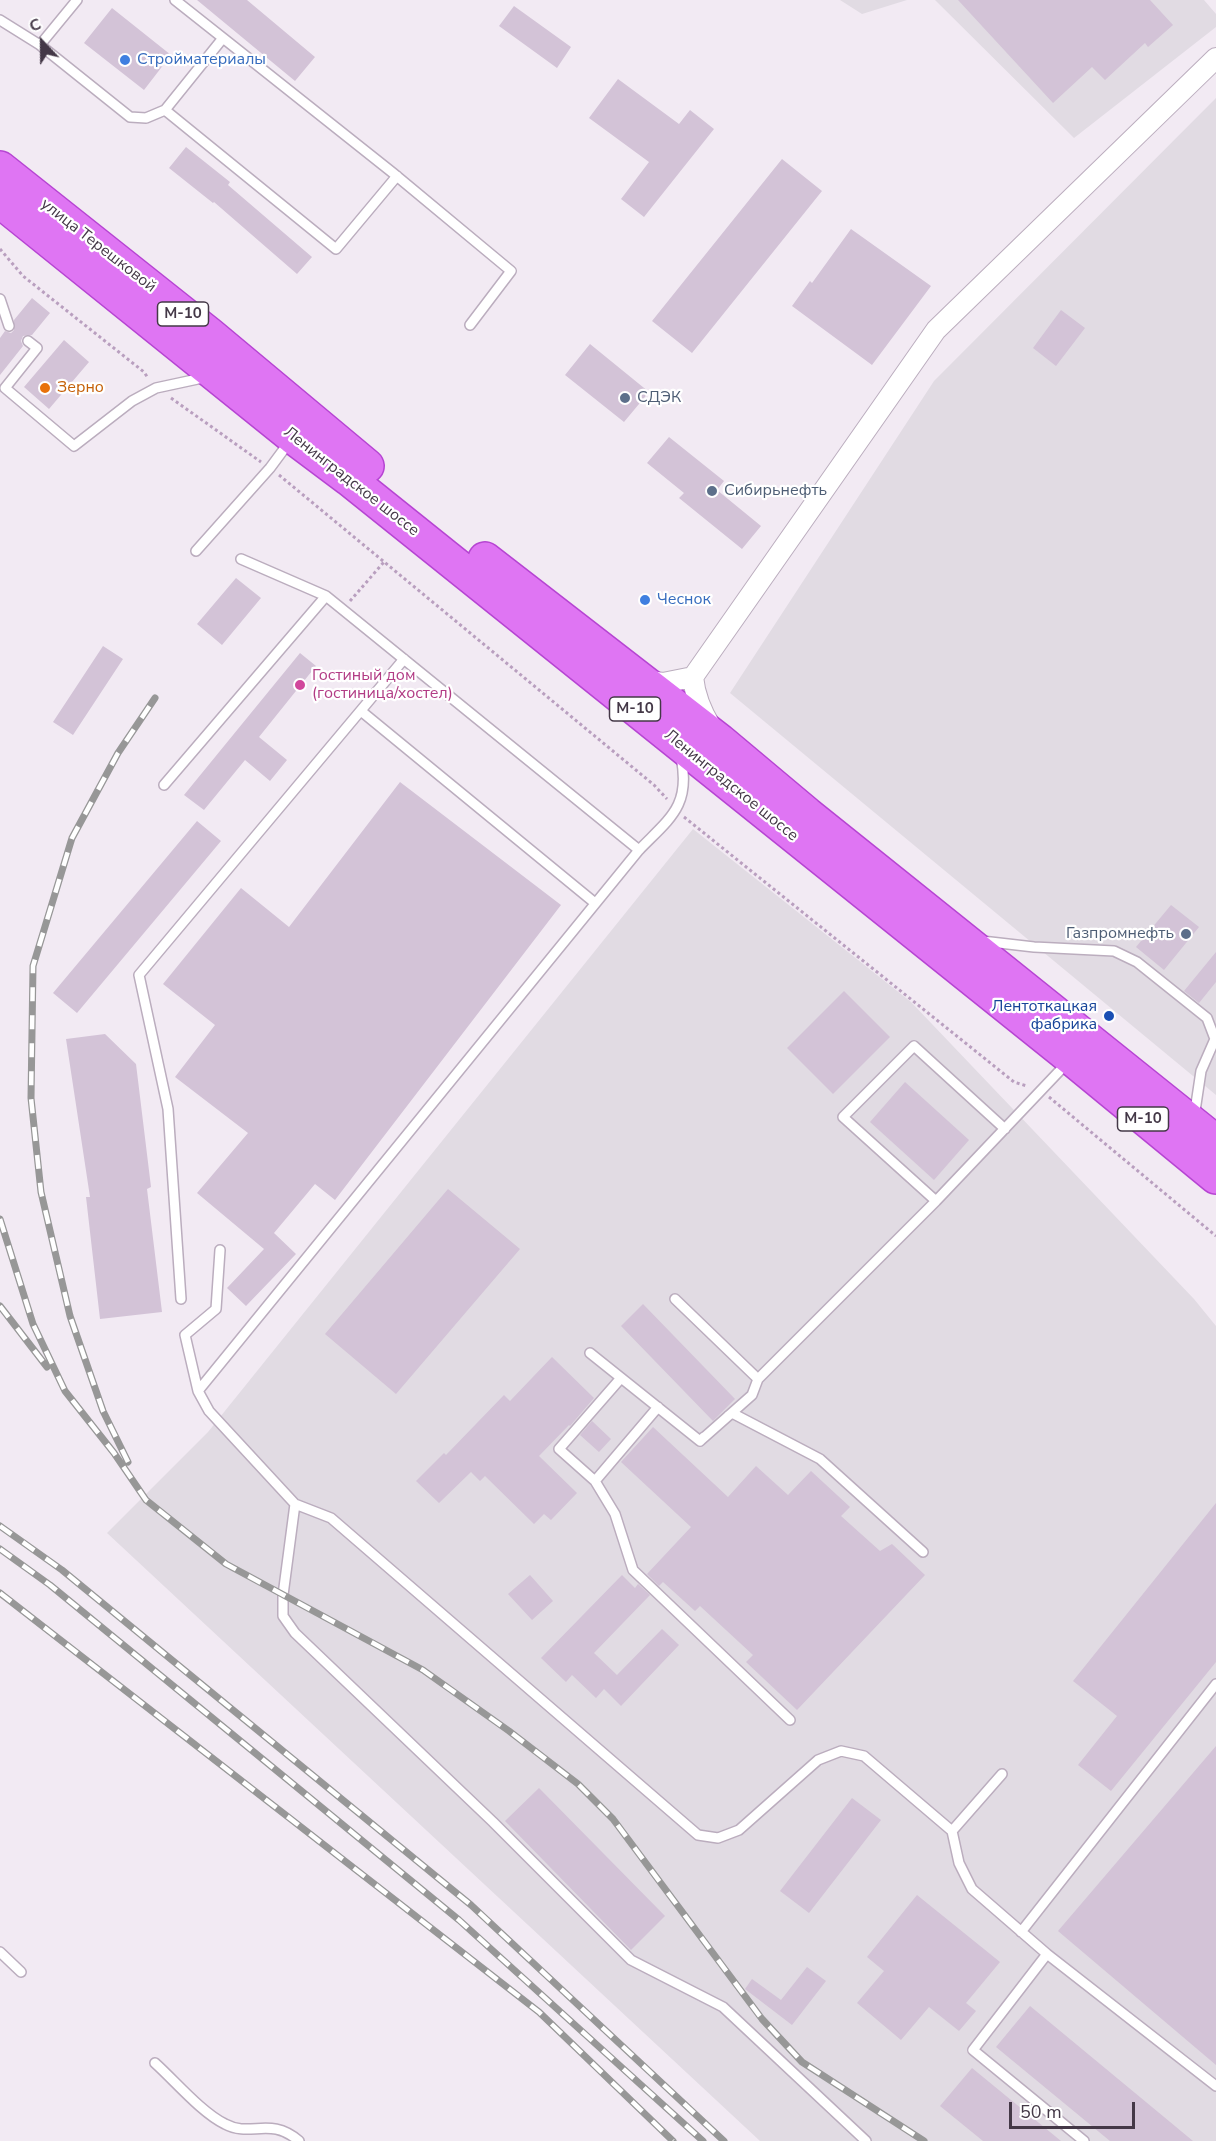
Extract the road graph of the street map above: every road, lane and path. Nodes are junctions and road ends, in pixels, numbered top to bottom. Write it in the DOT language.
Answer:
graph roads {
  1 [pos="77,0"];
  2 [pos="176,0"];
  3 [pos="0,20"];
  4 [pos="223,38"];
  5 [pos="40,45"];
  6 [pos="1216,58"];
  7 [pos="165,110"];
  8 [pos="0,168"];
  9 [pos="397,176"];
  10 [pos="0,201"];
  11 [pos="0,249"];
  12 [pos="0,299"];
  13 [pos="470,325"];
  14 [pos="9,326"];
  15 [pos="28,340"];
  16 [pos="215,375"];
  17 [pos="156,388"];
  18 [pos="293,437"];
  19 [pos="362,463"];
  20 [pos="270,468"];
  21 [pos="196,551"];
  22 [pos="241,559"];
  23 [pos="384,562"];
  24 [pos="326,596"];
  25 [pos="342,609"];
  26 [pos="404,659"];
  27 [pos="693,677"];
  28 [pos="638,678"];
  29 [pos="361,711"];
  30 [pos="720,741"];
  31 [pos="679,744"];
  32 [pos="164,785"];
  33 [pos="677,810"];
  34 [pos="639,850"];
  35 [pos="595,903"];
  36 [pos="958,935"];
  37 [pos="1080,1049"];
  38 [pos="1040,1090"];
  39 [pos="1005,1129"];
  40 [pos="1208,1136"];
  41 [pos="1216,1178"];
  42 [pos="936,1201"];
  43 [pos="1216,1236"];
  44 [pos="220,1250"];
  45 [pos="181,1299"];
  46 [pos="675,1299"];
  47 [pos="590,1353"];
  48 [pos="621,1378"];
  49 [pos="758,1379"];
  50 [pos="198,1391"];
  51 [pos="658,1407"];
  52 [pos="732,1413"];
  53 [pos="595,1481"];
  54 [pos="295,1504"];
  55 [pos="923,1552"];
  56 [pos="1216,1684"];
  57 [pos="790,1719"];
  58 [pos="1002,1774"];
  59 [pos="952,1831"];
  60 [pos="1021,1932"];
  61 [pos="0,1952"];
  62 [pos="1047,1954"];
  63 [pos="21,1972"];
  64 [pos="155,2063"];
  65 [pos="1216,2086"];
  66 [pos="299,2141"];
  67 [pos="866,2141"];
  68 [pos="1084,2141"];
  1 -- 5 [label="lane"];
  2 -- 4 [label="lane"];
  3 -- 5 [label="lane"];
  4 -- 7 [label="lane"];
  4 -- 9 [label="lane"];
  5 -- 7 [label="lane"];
  6 -- 27 [label="street"];
  7 -- 9 [label="lane"];
  8 -- 19 [label="highway, улица Терешковой / М-10"];
  9 -- 13 [label="lane"];
  10 -- 16 [label="highway, улица Терешковой / М-10"];
  11 -- 17 [label="path"];
  12 -- 14 [label="lane"];
  15 -- 17 [label="lane"];
  16 -- 17 [label="lane"];
  16 -- 18 [label="highway, Ленинградское шоссе / М-10"];
  17 -- 20 [label="path"];
  18 -- 20 [label="lane"];
  18 -- 31 [label="highway, Ленинградское шоссе / М-10"];
  19 -- 28 [label="highway, Ленинградское шоссе / М-10"];
  20 -- 21 [label="lane"];
  20 -- 23 [label="path"];
  22 -- 24 [label="lane"];
  23 -- 25 [label="path"];
  23 -- 33 [label="path"];
  24 -- 25 [label="lane"];
  24 -- 32 [label="lane"];
  25 -- 26 [label="lane"];
  26 -- 29 [label="lane"];
  26 -- 34 [label="lane"];
  27 -- 28 [label="street"];
  27 -- 30 [label="street"];
  28 -- 30 [label="highway, Ленинградское шоссе / М-10"];
  29 -- 35 [label="lane"];
  29 -- 45 [label="lane"];
  30 -- 36 [label="highway, Ленинградское шоссе / М-10"];
  31 -- 33 [label="lane"];
  31 -- 37 [label="highway, Ленинградское шоссе / М-10"];
  33 -- 34 [label="lane"];
  33 -- 38 [label="path"];
  34 -- 35 [label="lane"];
  35 -- 50 [label="lane"];
  36 -- 37 [label="highway, Ленинградское шоссе / М-10"];
  36 -- 40 [label="lane"];
  37 -- 38 [label="lane"];
  37 -- 40 [label="highway, Ленинградское шоссе / М-10"];
  37 -- 41 [label="highway, Ленинградское шоссе / М-10"];
  38 -- 39 [label="lane"];
  38 -- 43 [label="path"];
  39 -- 42 [label="lane"];
  39 -- 42 [label="lane"];
  42 -- 49 [label="lane"];
  44 -- 50 [label="lane"];
  46 -- 49 [label="lane"];
  47 -- 48 [label="lane"];
  48 -- 51 [label="lane"];
  48 -- 53 [label="lane"];
  49 -- 52 [label="lane"];
  50 -- 54 [label="lane"];
  51 -- 52 [label="lane"];
  51 -- 53 [label="lane"];
  52 -- 55 [label="lane"];
  53 -- 57 [label="lane"];
  54 -- 59 [label="lane"];
  54 -- 67 [label="lane"];
  56 -- 60 [label="lane"];
  58 -- 59 [label="lane"];
  59 -- 60 [label="lane"];
  60 -- 62 [label="lane"];
  61 -- 63 [label="lane"];
  62 -- 65 [label="lane"];
  62 -- 68 [label="lane"];
  64 -- 66 [label="lane"];
}
